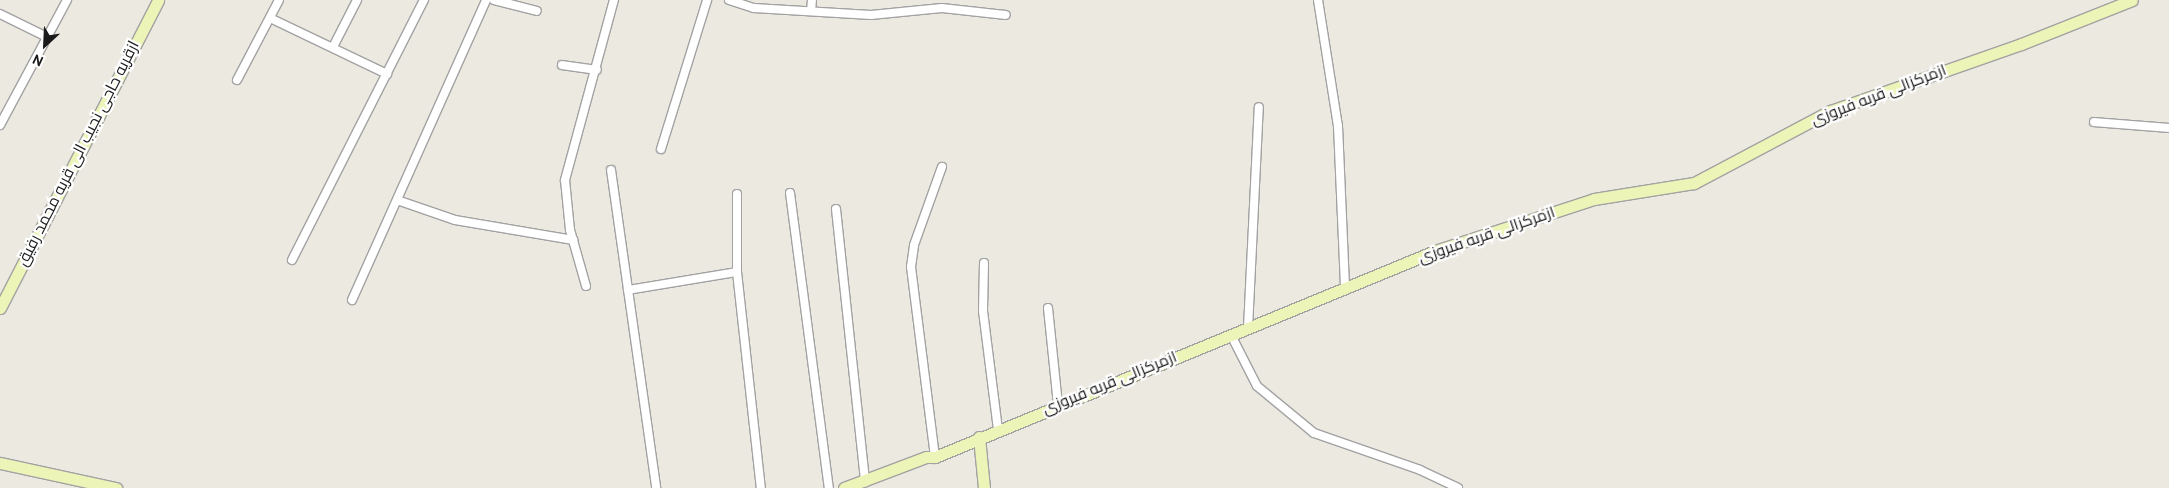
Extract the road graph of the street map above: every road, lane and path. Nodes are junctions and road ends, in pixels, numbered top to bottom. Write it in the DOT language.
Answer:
graph roads {
  1 [pos="67,0"];
  2 [pos="158,0"];
  3 [pos="279,0"];
  4 [pos="357,0"];
  5 [pos="424,0"];
  6 [pos="486,0"];
  7 [pos="494,0"];
  8 [pos="614,0"];
  9 [pos="707,0"];
  10 [pos="729,0"];
  11 [pos="812,0"];
  12 [pos="1318,0"];
  13 [pos="2132,0"];
  14 [pos="537,11"];
  15 [pos="811,11"];
  16 [pos="0,14"];
  17 [pos="1006,15"];
  18 [pos="270,18"];
  19 [pos="47,37"];
  20 [pos="333,47"];
  21 [pos="562,65"];
  22 [pos="597,70"];
  23 [pos="387,74"];
  24 [pos="237,80"];
  25 [pos="1258,107"];
  26 [pos="2094,122"];
  27 [pos="0,124"];
  28 [pos="2169,128"];
  29 [pos="661,148"];
  30 [pos="942,167"];
  31 [pos="611,170"];
  32 [pos="738,194"];
  33 [pos="790,194"];
  34 [pos="397,200"];
  35 [pos="836,209"];
  36 [pos="573,240"];
  37 [pos="292,260"];
  38 [pos="984,263"];
  39 [pos="738,272"];
  40 [pos="586,286"];
  41 [pos="1345,288"];
  42 [pos="628,290"];
  43 [pos="352,300"];
  44 [pos="0,308"];
  45 [pos="1048,308"];
  46 [pos="1248,328"];
  47 [pos="1231,334"];
  48 [pos="1058,405"];
  49 [pos="998,429"];
  50 [pos="979,437"];
  51 [pos="935,457"];
  52 [pos="0,463"];
  53 [pos="865,482"];
  54 [pos="116,488"];
  55 [pos="656,488"];
  56 [pos="761,488"];
  57 [pos="830,488"];
  58 [pos="844,488"];
  59 [pos="984,488"];
  60 [pos="1458,488"];
  1 -- 19 [label="street"];
  2 -- 44 [label="main road, ازقریه حاجی نجیب الی قریه محمد رفیق"];
  3 -- 18 [label="street"];
  4 -- 20 [label="street"];
  5 -- 23 [label="street"];
  6 -- 34 [label="street"];
  7 -- 14 [label="street"];
  8 -- 22 [label="street"];
  9 -- 29 [label="street"];
  10 -- 15 [label="street"];
  11 -- 15 [label="street"];
  12 -- 41 [label="street"];
  13 -- 41 [label="main road, ازمرکزالی قریه فیروزی"];
  15 -- 17 [label="street"];
  16 -- 19 [label="street"];
  18 -- 20 [label="street"];
  18 -- 24 [label="street"];
  19 -- 27 [label="street"];
  20 -- 23 [label="street"];
  21 -- 22 [label="street"];
  22 -- 36 [label="street"];
  23 -- 37 [label="street"];
  25 -- 46 [label="street"];
  26 -- 28 [label="street"];
  30 -- 51 [label="street"];
  31 -- 42 [label="street"];
  32 -- 39 [label="street"];
  33 -- 57 [label="street"];
  34 -- 36 [label="street"];
  34 -- 43 [label="street"];
  35 -- 53 [label="street"];
  36 -- 40 [label="street"];
  38 -- 49 [label="street"];
  39 -- 42 [label="street"];
  39 -- 56 [label="street"];
  41 -- 46 [label="main road, ازمرکزالی قریه فیروزی"];
  42 -- 55 [label="street"];
  45 -- 48 [label="street"];
  46 -- 47 [label="main road, ازمرکزالی قریه فیروزی"];
  47 -- 48 [label="main road, ازمرکزالی قریه فیروزی"];
  47 -- 60 [label="street"];
  48 -- 49 [label="main road, ازمرکزالی قریه فیروزی"];
  49 -- 50 [label="main road, ازمرکزالی قریه فیروزی"];
  50 -- 51 [label="main road, ازمرکزالی قریه فیروزی"];
  50 -- 59 [label="main road"];
  51 -- 53 [label="main road, ازمرکزالی قریه فیروزی"];
  52 -- 54 [label="main road"];
  53 -- 58 [label="main road, ازمرکزالی قریه فیروزی"];
}
